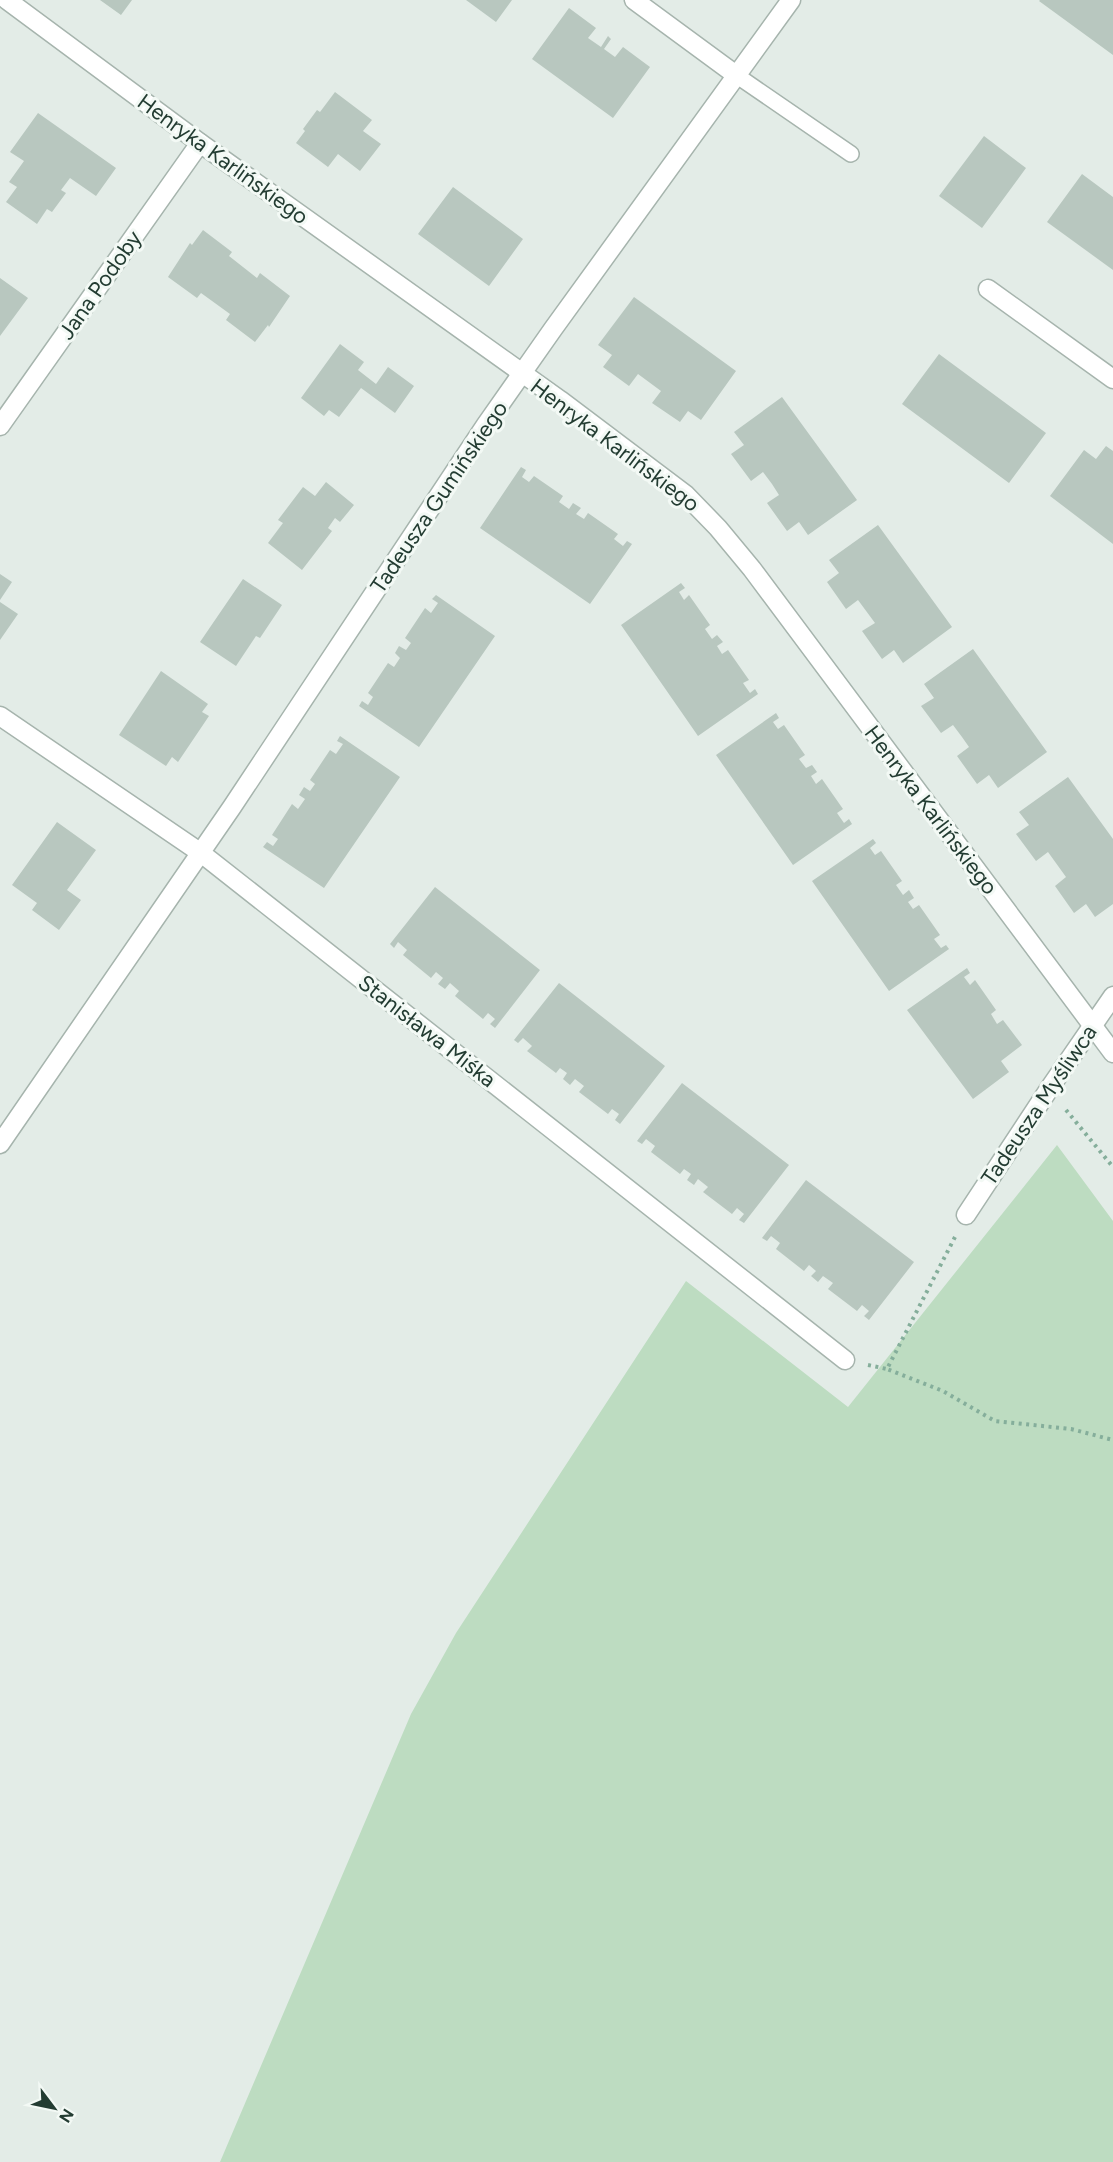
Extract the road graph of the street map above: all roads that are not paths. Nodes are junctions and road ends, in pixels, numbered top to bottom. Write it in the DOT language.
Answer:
graph roads {
  1 [pos="7,0"];
  2 [pos="634,0"];
  3 [pos="791,0"];
  4 [pos="736,75"];
  5 [pos="200,143"];
  6 [pos="852,154"];
  7 [pos="988,289"];
  8 [pos="522,374"];
  9 [pos="1113,379"];
  10 [pos="0,426"];
  11 [pos="0,716"];
  12 [pos="201,853"];
  13 [pos="1113,996"];
  14 [pos="1092,1025"];
  15 [pos="1113,1053"];
  16 [pos="0,1144"];
  17 [pos="966,1215"];
  18 [pos="845,1360"];
  1 -- 5 [label="street, Henryka Karlińskiego"];
  2 -- 4 [label="street"];
  3 -- 4 [label="street, Tadeusza Gumińskiego"];
  4 -- 6 [label="lane"];
  4 -- 8 [label="street, Tadeusza Gumińskiego"];
  5 -- 8 [label="street, Henryka Karlińskiego"];
  5 -- 10 [label="street, Jana Podoby"];
  7 -- 9 [label="street"];
  8 -- 12 [label="street, Tadeusza Gumińskiego"];
  8 -- 14 [label="street, Henryka Karlińskiego"];
  11 -- 12 [label="street, Stanisława Miśka"];
  12 -- 16 [label="street, Tadeusza Gumińskiego"];
  12 -- 18 [label="street, Stanisława Miśka"];
  13 -- 14 [label="street, Tadeusza Myśliwca"];
  14 -- 15 [label="street, Henryka Karlińskiego"];
  14 -- 17 [label="street, Tadeusza Myśliwca"];
}
